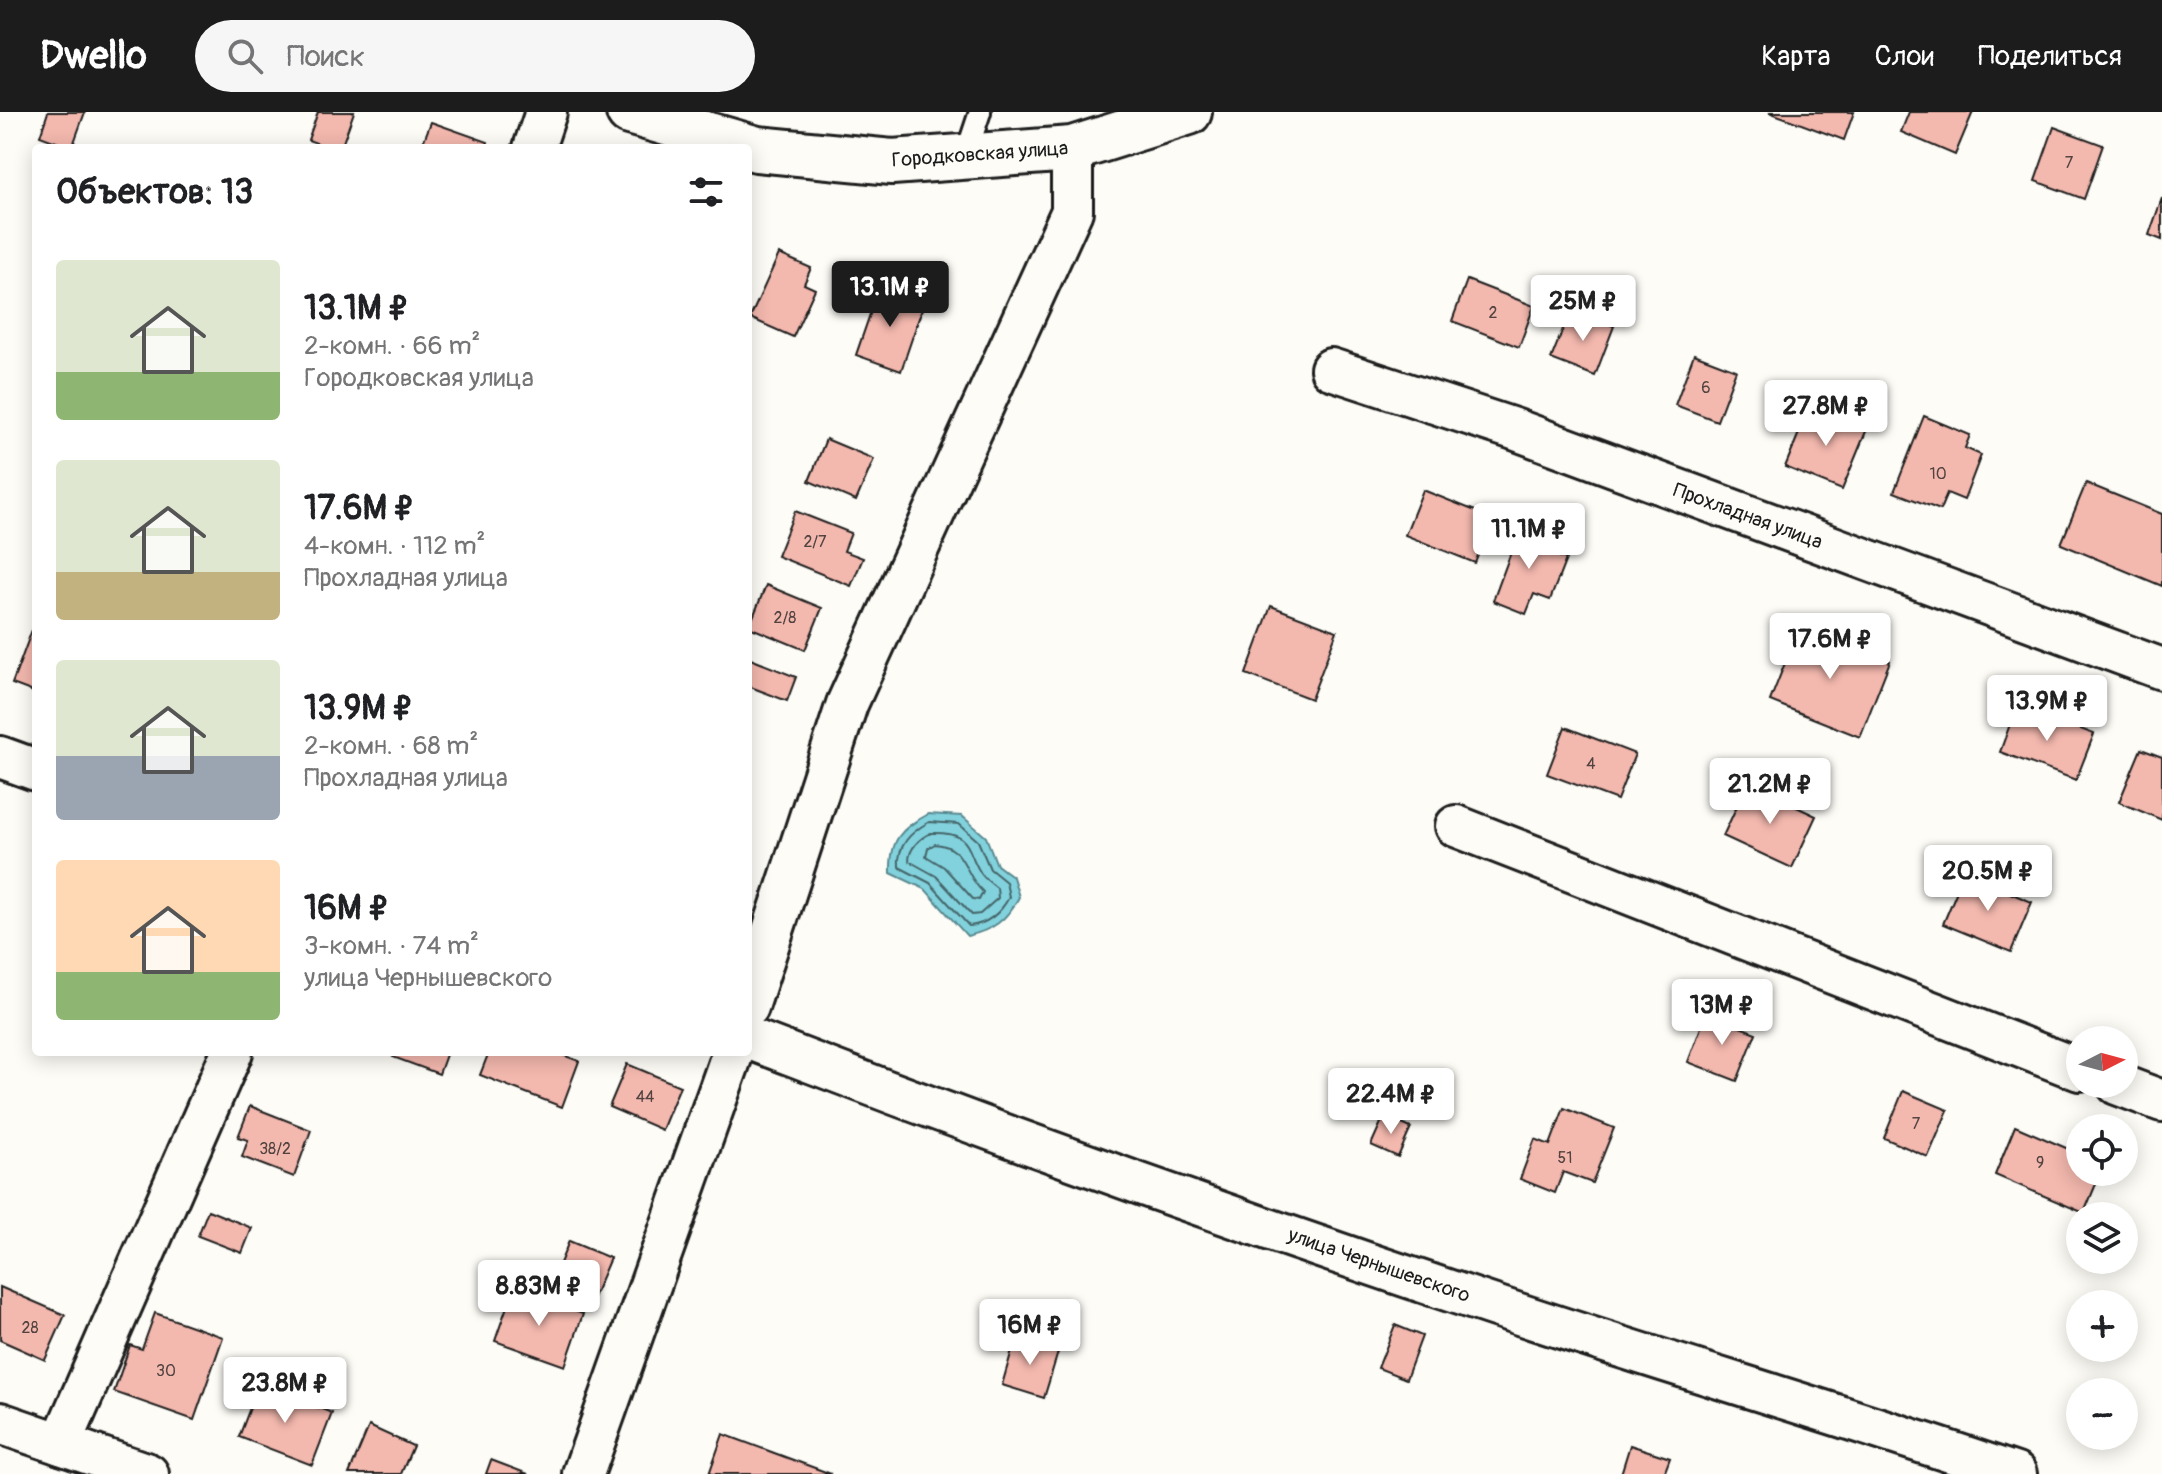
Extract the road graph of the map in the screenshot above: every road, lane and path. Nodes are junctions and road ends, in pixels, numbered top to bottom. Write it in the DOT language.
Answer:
graph roads {
  1 [pos="546,112"];
  2 [pos="629,112"];
  3 [pos="980,112"];
  4 [pos="1189,112"];
  5 [pos="535,144"];
  6 [pos="740,144"];
  7 [pos="752,148"];
  8 [pos="1072,149"];
  9 [pos="965,157"];
  10 [pos="1331,369"];
  11 [pos="2162,669"];
  12 [pos="0,757"];
  13 [pos="32,769"];
  14 [pos="1456,826"];
  15 [pos="752,995"];
  16 [pos="752,1040"];
  17 [pos="230,1056"];
  18 [pos="732,1056"];
  19 [pos="2066,1065"];
  20 [pos="2138,1092"];
  21 [pos="2162,1101"];
  22 [pos="0,1423"];
  23 [pos="61,1444"];
  24 [pos="148,1474"];
  25 [pos="583,1474"];
  26 [pos="2016,1474"];
  1 -- 5 [label="street"];
  2 -- 6 [label="main road, Городковская улица"];
  3 -- 9 [label="lane"];
  4 -- 8 [label="main road, Городковская улица"];
  7 -- 9 [label="main road, Городковская улица"];
  8 -- 9 [label="main road, Городковская улица"];
  8 -- 15 [label="street"];
  10 -- 11 [label="street, Прохладная улица"];
  12 -- 13 [label="street"];
  14 -- 19 [label="street"];
  16 -- 26 [label="street, улица Чернышевского"];
  17 -- 23 [label="street"];
  18 -- 25 [label="street"];
  20 -- 21 [label="street"];
  22 -- 23 [label="street"];
  23 -- 24 [label="street"];
}
